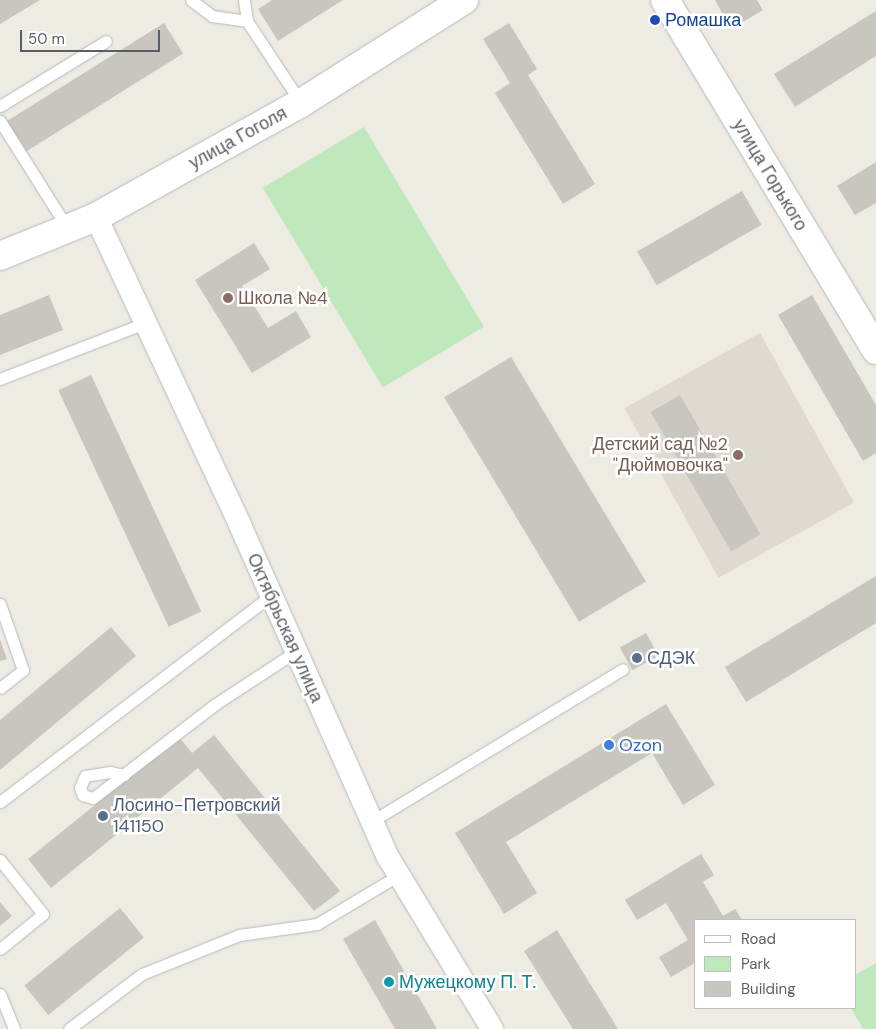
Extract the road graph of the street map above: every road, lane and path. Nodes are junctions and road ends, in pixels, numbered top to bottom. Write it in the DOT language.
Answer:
graph roads {
  1 [pos="191,0"];
  2 [pos="244,0"];
  3 [pos="464,0"];
  4 [pos="665,0"];
  5 [pos="247,21"];
  6 [pos="106,41"];
  7 [pos="301,103"];
  8 [pos="0,106"];
  9 [pos="0,121"];
  10 [pos="96,217"];
  11 [pos="68,229"];
  12 [pos="0,256"];
  13 [pos="144,323"];
  14 [pos="876,350"];
  15 [pos="0,379"];
  16 [pos="270,596"];
  17 [pos="0,604"];
  18 [pos="294,652"];
  19 [pos="623,669"];
  20 [pos="0,688"];
  21 [pos="124,775"];
  22 [pos="0,802"];
  23 [pos="372,821"];
  24 [pos="0,860"];
  25 [pos="399,874"];
  26 [pos="0,949"];
  27 [pos="0,994"];
  28 [pos="14,1029"];
  29 [pos="69,1029"];
  30 [pos="492,1029"];
  1 -- 5 [label="lane"];
  2 -- 5 [label="lane"];
  3 -- 7 [label="street, улица Гоголя"];
  4 -- 14 [label="street, улица Горького"];
  5 -- 7 [label="lane"];
  6 -- 8 [label="lane"];
  7 -- 10 [label="street, улица Гоголя"];
  9 -- 11 [label="lane"];
  10 -- 11 [label="street, улица Гоголя"];
  10 -- 13 [label="street, Октябрьская улица"];
  11 -- 12 [label="street, улица Гоголя"];
  13 -- 15 [label="lane"];
  13 -- 16 [label="street, Октябрьская улица"];
  16 -- 18 [label="street, Октябрьская улица"];
  16 -- 22 [label="lane"];
  17 -- 20 [label="lane"];
  18 -- 21 [label="lane"];
  18 -- 23 [label="street, Октябрьская улица"];
  19 -- 23 [label="lane"];
  23 -- 25 [label="street, Октябрьская улица"];
  24 -- 26 [label="lane"];
  25 -- 29 [label="lane"];
  25 -- 30 [label="street, Октябрьская улица"];
  27 -- 28 [label="lane"];
}
